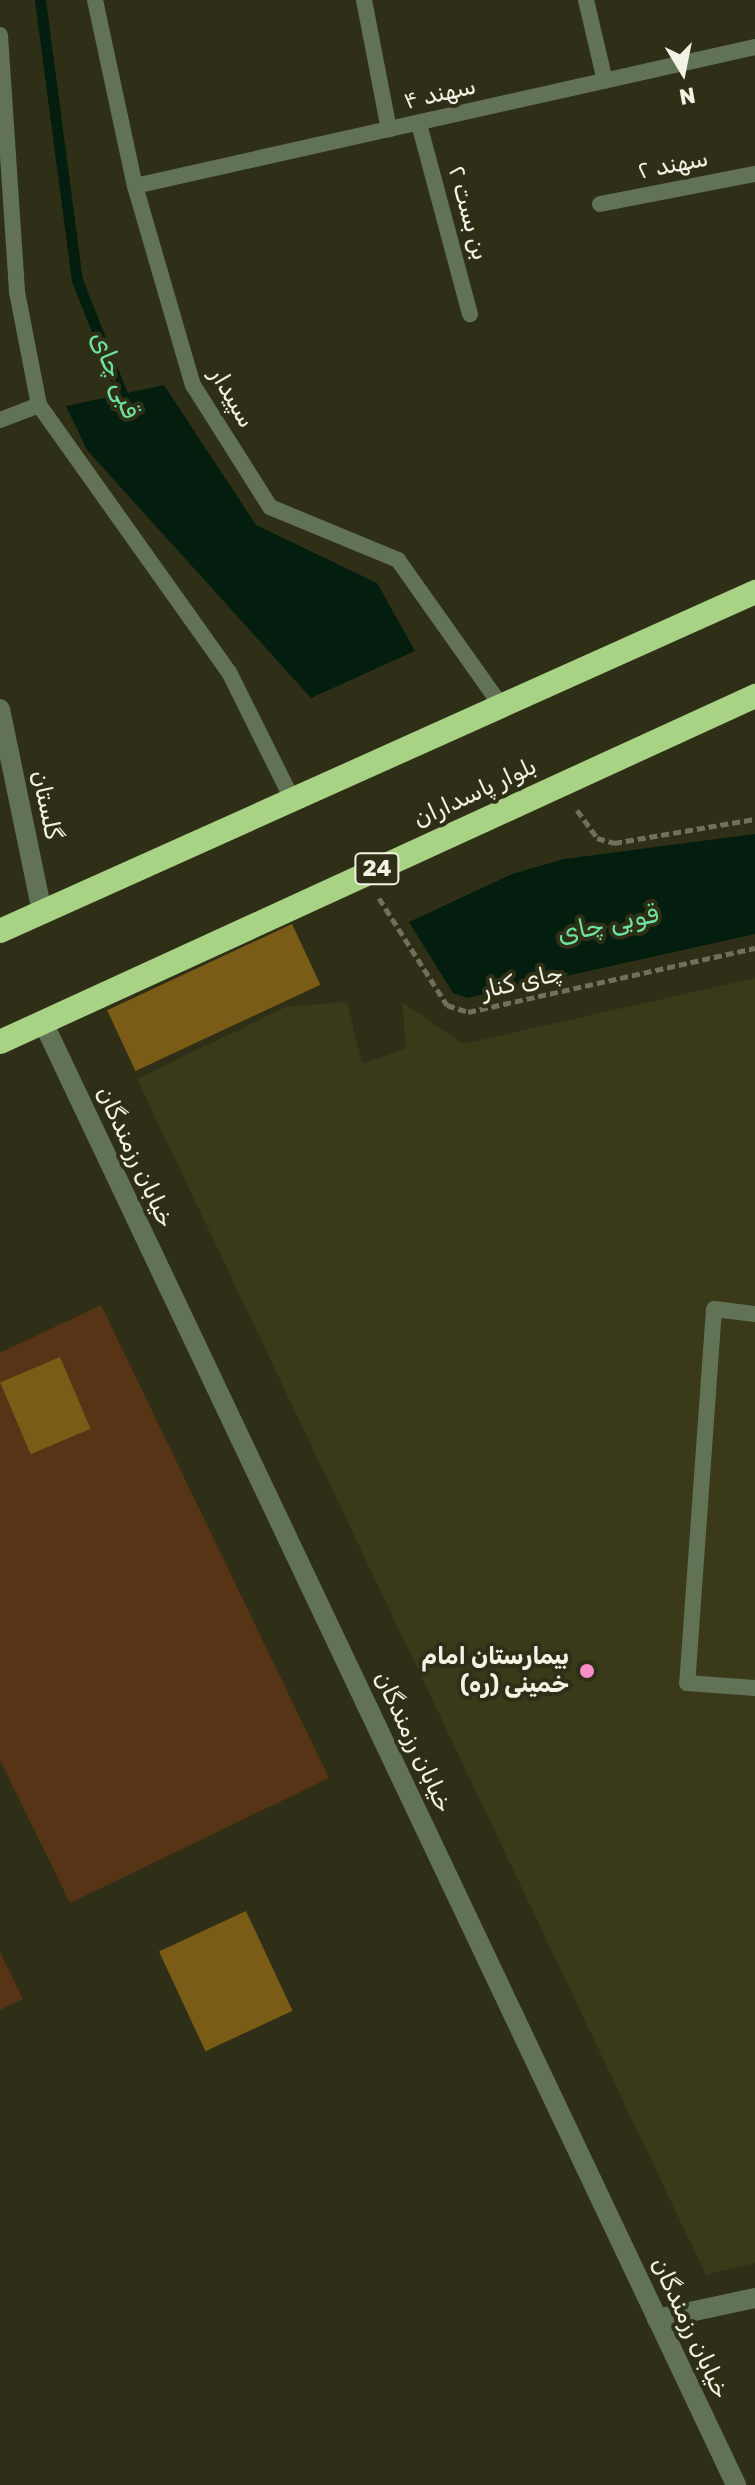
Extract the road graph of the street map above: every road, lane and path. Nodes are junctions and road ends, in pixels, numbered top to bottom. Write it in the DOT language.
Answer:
graph roads {
  1 [pos="95,0"];
  2 [pos="364,0"];
  3 [pos="586,0"];
  4 [pos="0,35"];
  5 [pos="755,47"];
  6 [pos="605,81"];
  7 [pos="419,124"];
  8 [pos="389,130"];
  9 [pos="755,174"];
  10 [pos="135,186"];
  11 [pos="600,204"];
  12 [pos="470,314"];
  13 [pos="39,405"];
  14 [pos="0,420"];
  15 [pos="755,592"];
  16 [pos="755,696"];
  17 [pos="500,704"];
  18 [pos="0,709"];
  19 [pos="560,785"];
  20 [pos="291,797"];
  21 [pos="755,819"];
  22 [pos="364,875"];
  23 [pos="42,912"];
  24 [pos="0,931"];
  25 [pos="755,948"];
  26 [pos="43,1022"];
  27 [pos="0,1042"];
  28 [pos="755,1314"];
  29 [pos="755,1688"];
  30 [pos="755,2298"];
  31 [pos="657,2319"];
  32 [pos="736,2485"];
  1 -- 10 [label="lane, سپیدار"];
  2 -- 8 [label="lane"];
  3 -- 6 [label="lane"];
  4 -- 13 [label="lane"];
  5 -- 6 [label="lane, سهند ۴"];
  6 -- 7 [label="lane, سهند ۴"];
  7 -- 8 [label="lane, سهند ۴"];
  7 -- 12 [label="lane, بن بست ۲"];
  8 -- 10 [label="lane, سهند ۴"];
  9 -- 11 [label="lane, سهند ۲"];
  10 -- 17 [label="lane, سپیدار"];
  13 -- 14 [label="lane"];
  13 -- 20 [label="lane"];
  15 -- 17 [label="highway"];
  16 -- 19 [label="highway, بلوار پاسداران / 24"];
  17 -- 20 [label="highway"];
  18 -- 23 [label="street, گلستان"];
  19 -- 21 [label="path"];
  19 -- 22 [label="highway, بلوار پاسداران / 24"];
  20 -- 23 [label="highway"];
  22 -- 25 [label="path, چای کنار"];
  22 -- 26 [label="highway, بلوار پاسداران / 24"];
  23 -- 24 [label="highway"];
  26 -- 27 [label="highway, بلوار پاسداران / 24"];
  26 -- 31 [label="street, خیابان رزمندگان"];
  28 -- 29 [label="lane"];
  30 -- 31 [label="street"];
  31 -- 32 [label="street, خیابان رزمندگان"];
}
